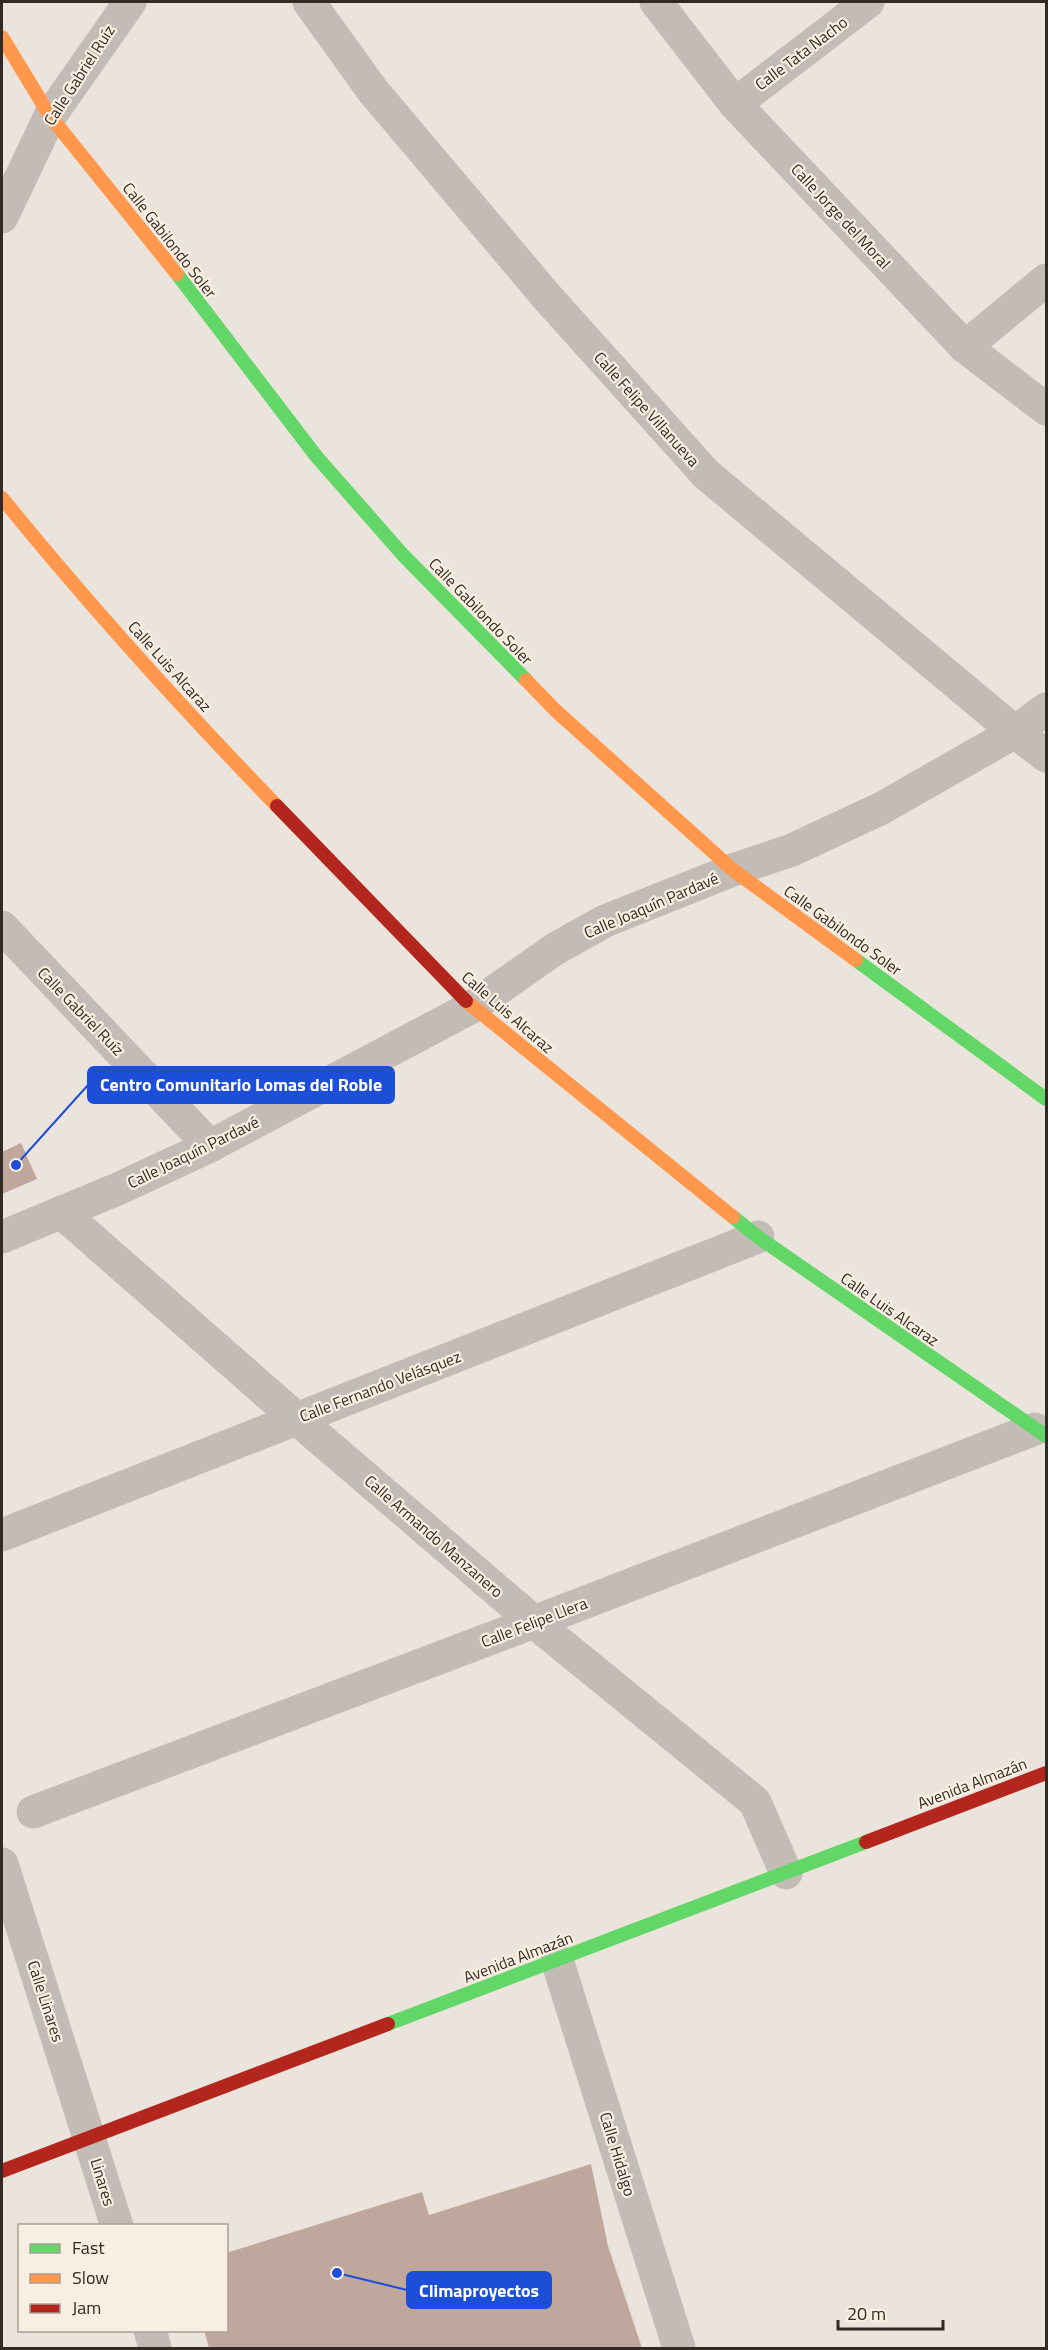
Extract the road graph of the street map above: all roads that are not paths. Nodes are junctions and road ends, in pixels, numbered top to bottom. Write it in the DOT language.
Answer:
graph roads {
  1 [pos="130,2"];
  2 [pos="309,2"];
  3 [pos="656,2"];
  4 [pos="868,2"];
  5 [pos="2,37"];
  6 [pos="735,104"];
  7 [pos="50,116"];
  8 [pos="2,217"];
  9 [pos="1047,280"];
  10 [pos="965,347"];
  11 [pos="1047,409"];
  12 [pos="2,498"];
  13 [pos="1047,709"];
  14 [pos="1015,732"];
  15 [pos="1047,756"];
  16 [pos="733,870"];
  17 [pos="2,927"];
  18 [pos="471,1007"];
  19 [pos="1047,1099"];
  20 [pos="210,1146"];
  21 [pos="62,1212"];
  22 [pos="2,1237"];
  23 [pos="758,1238"];
  24 [pos="297,1419"];
  25 [pos="1041,1433"];
  26 [pos="2,1534"];
  27 [pos="534,1622"];
  28 [pos="1047,1773"];
  29 [pos="33,1812"];
  30 [pos="2,1864"];
  31 [pos="786,1873"];
  32 [pos="557,1960"];
  33 [pos="90,2139"];
  34 [pos="2,2171"];
  35 [pos="116,2224"];
  36 [pos="150,2332"];
  37 [pos="155,2349"];
  38 [pos="679,2349"];
  1 -- 7 [label="street, Calle Gabriel Ruíz"];
  2 -- 14 [label="street, Calle Felipe Villanueva"];
  3 -- 6 [label="street, Calle Jorge del Moral"];
  4 -- 6 [label="street, Calle Tata Nacho"];
  5 -- 7 [label="street, Calle Gabilondo Soler"];
  6 -- 10 [label="street, Calle Jorge del Moral"];
  7 -- 8 [label="street, Calle Gabriel Ruíz"];
  7 -- 16 [label="street, Calle Gabilondo Soler"];
  9 -- 10 [label="street"];
  10 -- 11 [label="street, Calle Jorge del Moral"];
  12 -- 18 [label="street, Calle Luis Alcaraz"];
  13 -- 14 [label="street, Calle Joaquín Pardavé"];
  14 -- 15 [label="street, Calle Felipe Villanueva"];
  14 -- 16 [label="street, Calle Joaquín Pardavé"];
  16 -- 18 [label="street, Calle Joaquín Pardavé"];
  16 -- 19 [label="street, Calle Gabilondo Soler"];
  17 -- 20 [label="street, Calle Gabriel Ruíz"];
  18 -- 20 [label="street, Calle Joaquín Pardavé"];
  18 -- 23 [label="street, Calle Luis Alcaraz"];
  20 -- 21 [label="street, Calle Joaquín Pardavé"];
  21 -- 22 [label="street, Calle Joaquín Pardavé"];
  21 -- 24 [label="street, Calle Armando Manzanero"];
  23 -- 24 [label="street, Calle Fernando Velásquez"];
  23 -- 25 [label="street, Calle Luis Alcaraz"];
  24 -- 26 [label="street, Calle Fernando Velásquez"];
  24 -- 27 [label="street, Calle Armando Manzanero"];
  25 -- 27 [label="street, Calle Felipe Llera"];
  27 -- 29 [label="street, Calle Felipe Llera"];
  27 -- 31 [label="street, Calle Armando Manzanero"];
  28 -- 31 [label="street, Avenida Almazán"];
  30 -- 33 [label="street, Calle Linares"];
  31 -- 32 [label="street, Avenida Almazán"];
  32 -- 33 [label="street, Avenida Almazán"];
  32 -- 38 [label="street, Calle Hidalgo"];
  33 -- 34 [label="street, Avenida Almazán"];
  33 -- 35 [label="street, Linares"];
  36 -- 37 [label="street"];
}
